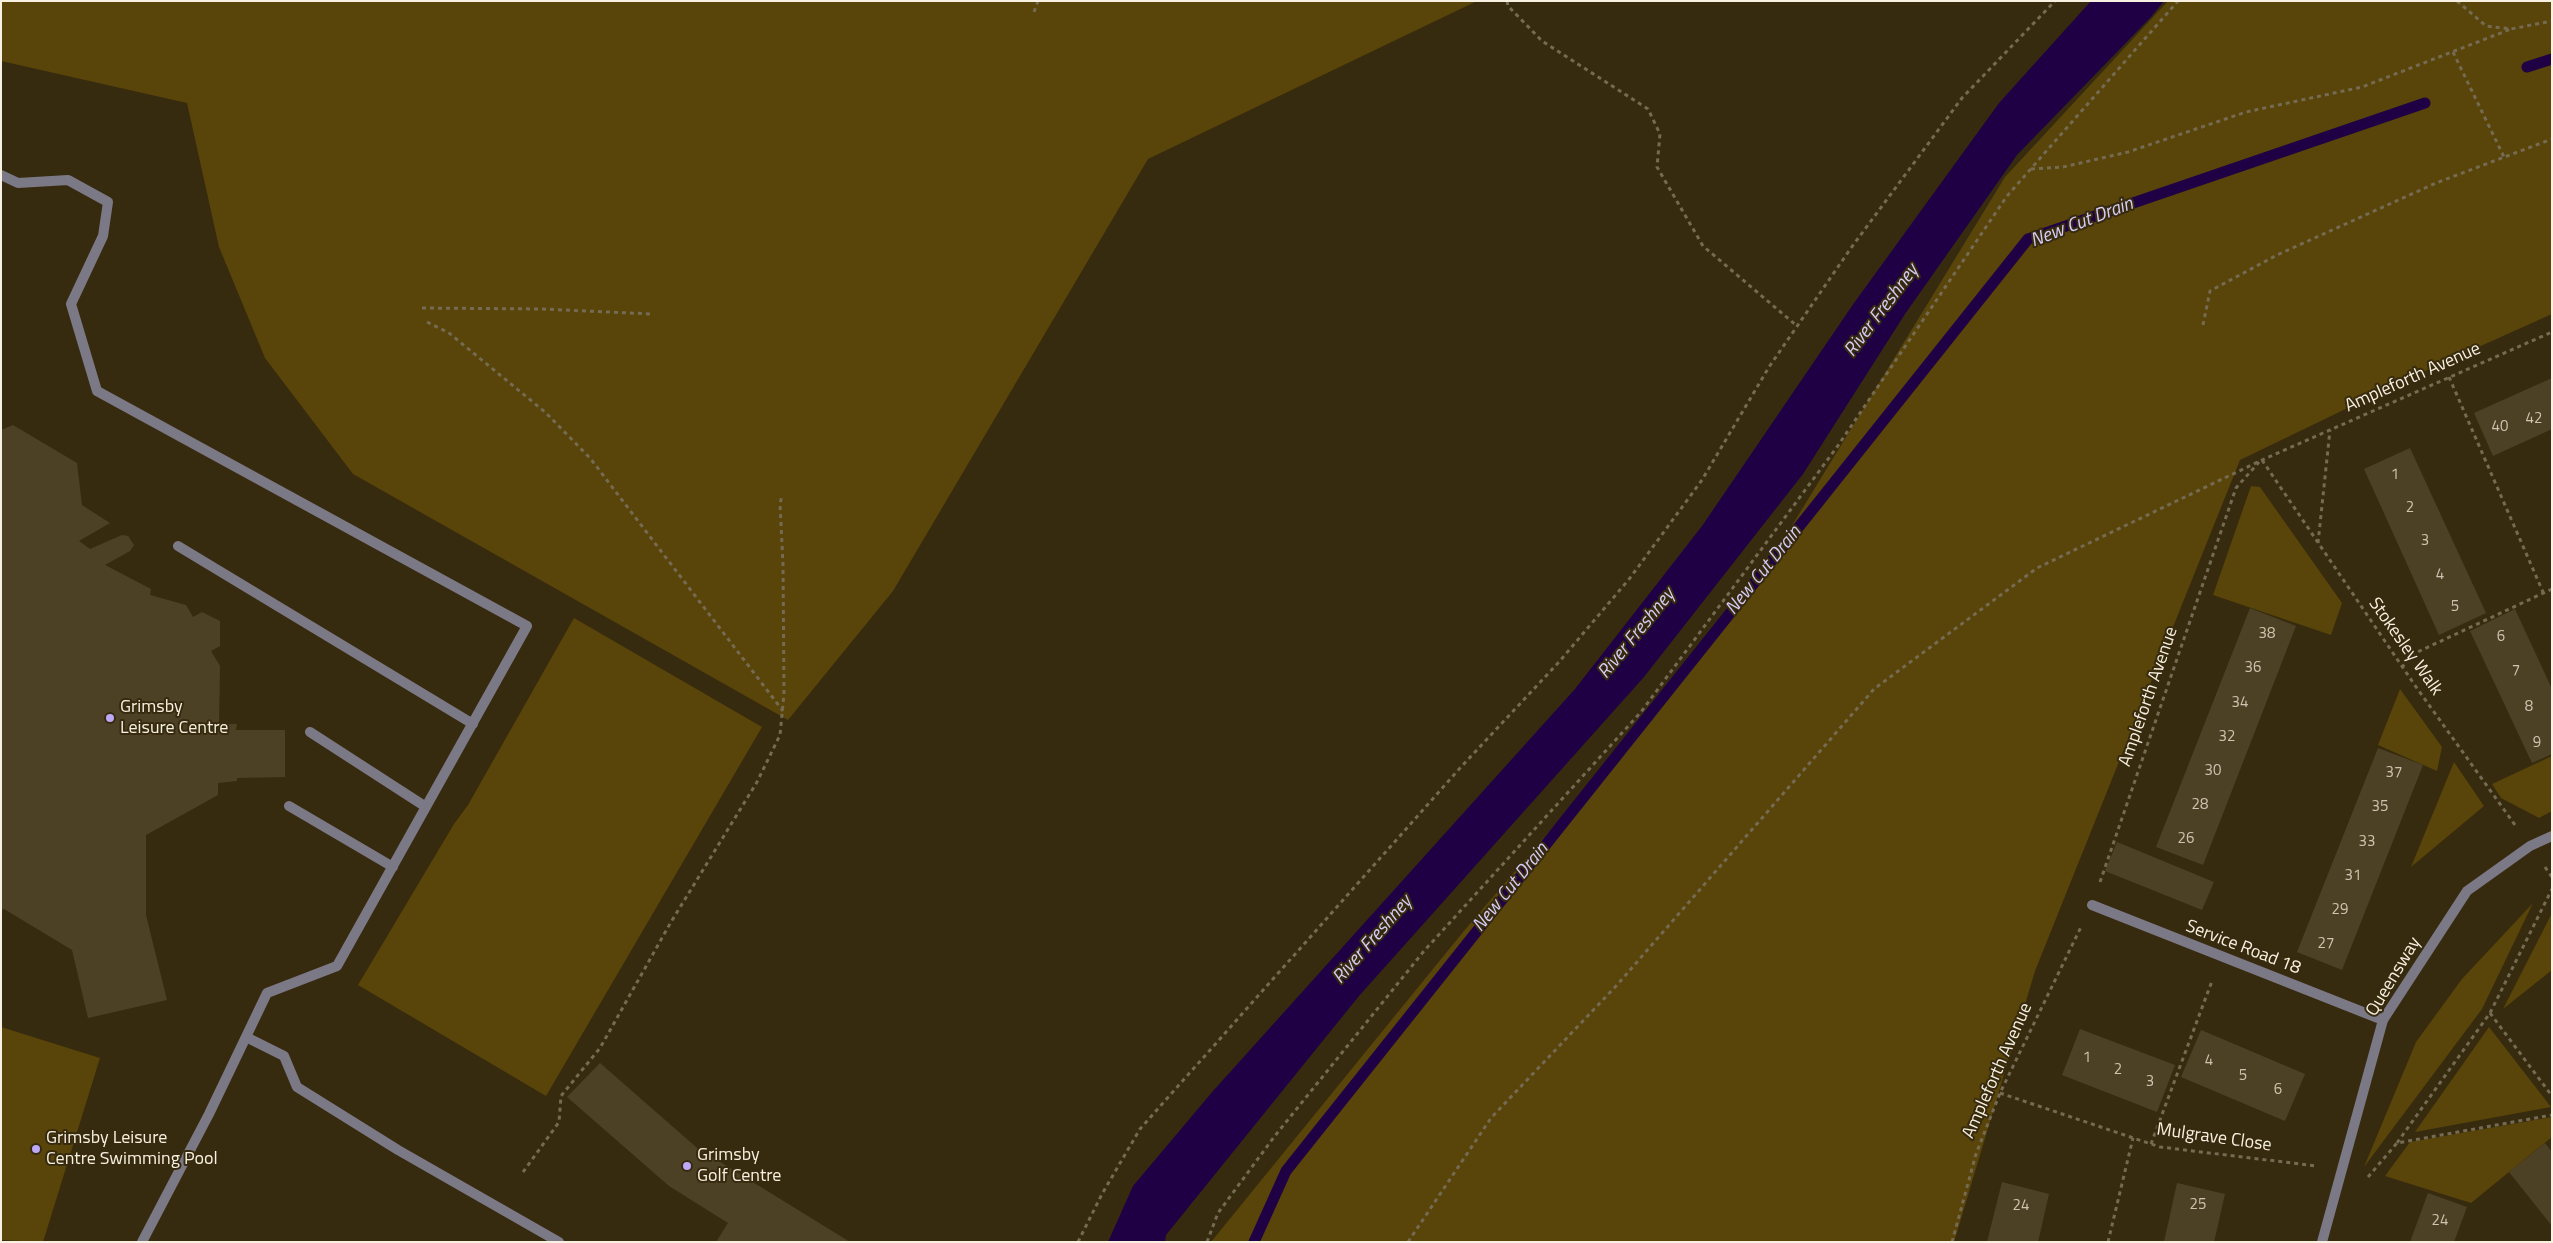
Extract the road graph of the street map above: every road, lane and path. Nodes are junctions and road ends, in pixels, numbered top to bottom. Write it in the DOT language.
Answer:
graph roads {
  1 [pos="1038,1"];
  2 [pos="1507,1"];
  3 [pos="2055,1"];
  4 [pos="2178,1"];
  5 [pos="2457,1"];
  6 [pos="1034,12"];
  7 [pos="2552,21"];
  8 [pos="2511,30"];
  9 [pos="2453,52"];
  10 [pos="2552,139"];
  11 [pos="2504,157"];
  12 [pos="2030,170"];
  13 [pos="1,175"];
  14 [pos="422,308"];
  15 [pos="652,314"];
  16 [pos="427,322"];
  17 [pos="2203,325"];
  18 [pos="1797,326"];
  19 [pos="2552,332"];
  20 [pos="2449,377"];
  21 [pos="2330,430"];
  22 [pos="2262,460"];
  23 [pos="782,495"];
  24 [pos="2318,544"];
  25 [pos="178,546"];
  26 [pos="2552,589"];
  27 [pos="2543,592"];
  28 [pos="2402,668"];
  29 [pos="783,711"];
  30 [pos="472,724"];
  31 [pos="310,732"];
  32 [pos="290,806"];
  33 [pos="426,807"];
  34 [pos="2552,836"];
  35 [pos="2530,846"];
  36 [pos="393,867"];
  37 [pos="2552,889"];
  38 [pos="2092,905"];
  39 [pos="2221,956"];
  40 [pos="2490,1014"];
  41 [pos="2384,1020"];
  42 [pos="246,1037"];
  43 [pos="2000,1093"];
  44 [pos="2552,1096"];
  45 [pos="2552,1115"];
  46 [pos="2133,1138"];
  47 [pos="2150,1144"];
  48 [pos="2397,1144"];
  49 [pos="2340,1168"];
  50 [pos="523,1172"];
  51 [pos="2336,1186"];
  52 [pos="142,1242"];
  53 [pos="559,1242"];
  54 [pos="1078,1242"];
  55 [pos="1207,1242"];
  56 [pos="1408,1242"];
  57 [pos="1952,1242"];
  58 [pos="2108,1242"];
  59 [pos="2322,1242"];
  1 -- 6 [label="path"];
  2 -- 18 [label="path"];
  3 -- 18 [label="path"];
  4 -- 12 [label="path"];
  5 -- 8 [label="path"];
  7 -- 8 [label="path"];
  8 -- 9 [label="path"];
  9 -- 11 [label="path"];
  9 -- 12 [label="path"];
  10 -- 11 [label="path"];
  11 -- 17 [label="path"];
  12 -- 55 [label="path"];
  13 -- 30 [label="street"];
  14 -- 15 [label="path"];
  16 -- 29 [label="path"];
  18 -- 54 [label="path"];
  19 -- 20 [label="path, Ampleforth Avenue"];
  20 -- 21 [label="path, Ampleforth Avenue"];
  20 -- 27 [label="path"];
  21 -- 22 [label="path, Ampleforth Avenue"];
  21 -- 24 [label="path"];
  22 -- 24 [label="path, Stokesley Walk"];
  22 -- 38 [label="path, Ampleforth Avenue"];
  22 -- 56 [label="path"];
  23 -- 29 [label="path"];
  24 -- 28 [label="path, Stokesley Walk"];
  25 -- 30 [label="street"];
  26 -- 27 [label="path"];
  27 -- 28 [label="path"];
  28 -- 35 [label="path, Stokesley Walk"];
  29 -- 50 [label="path"];
  30 -- 33 [label="street"];
  31 -- 33 [label="street"];
  32 -- 36 [label="street"];
  33 -- 36 [label="street"];
  34 -- 35 [label="street, Queensway"];
  35 -- 41 [label="street, Queensway"];
  36 -- 42 [label="street"];
  37 -- 40 [label="path"];
  38 -- 39 [label="street, Service Road 18"];
  38 -- 43 [label="path, Ampleforth Avenue"];
  39 -- 41 [label="street, Service Road 18"];
  39 -- 47 [label="path"];
  40 -- 44 [label="path"];
  40 -- 48 [label="path"];
  41 -- 49 [label="street, Queensway"];
  42 -- 52 [label="street"];
  42 -- 53 [label="street"];
  43 -- 46 [label="path, Mulgrave Close"];
  43 -- 57 [label="path, Ampleforth Avenue"];
  45 -- 48 [label="path"];
  46 -- 47 [label="path, Mulgrave Close"];
  46 -- 58 [label="path"];
  47 -- 49 [label="path, Mulgrave Close"];
  48 -- 51 [label="path"];
  49 -- 51 [label="street, Queensway"];
  51 -- 59 [label="street, Queensway"];
}
